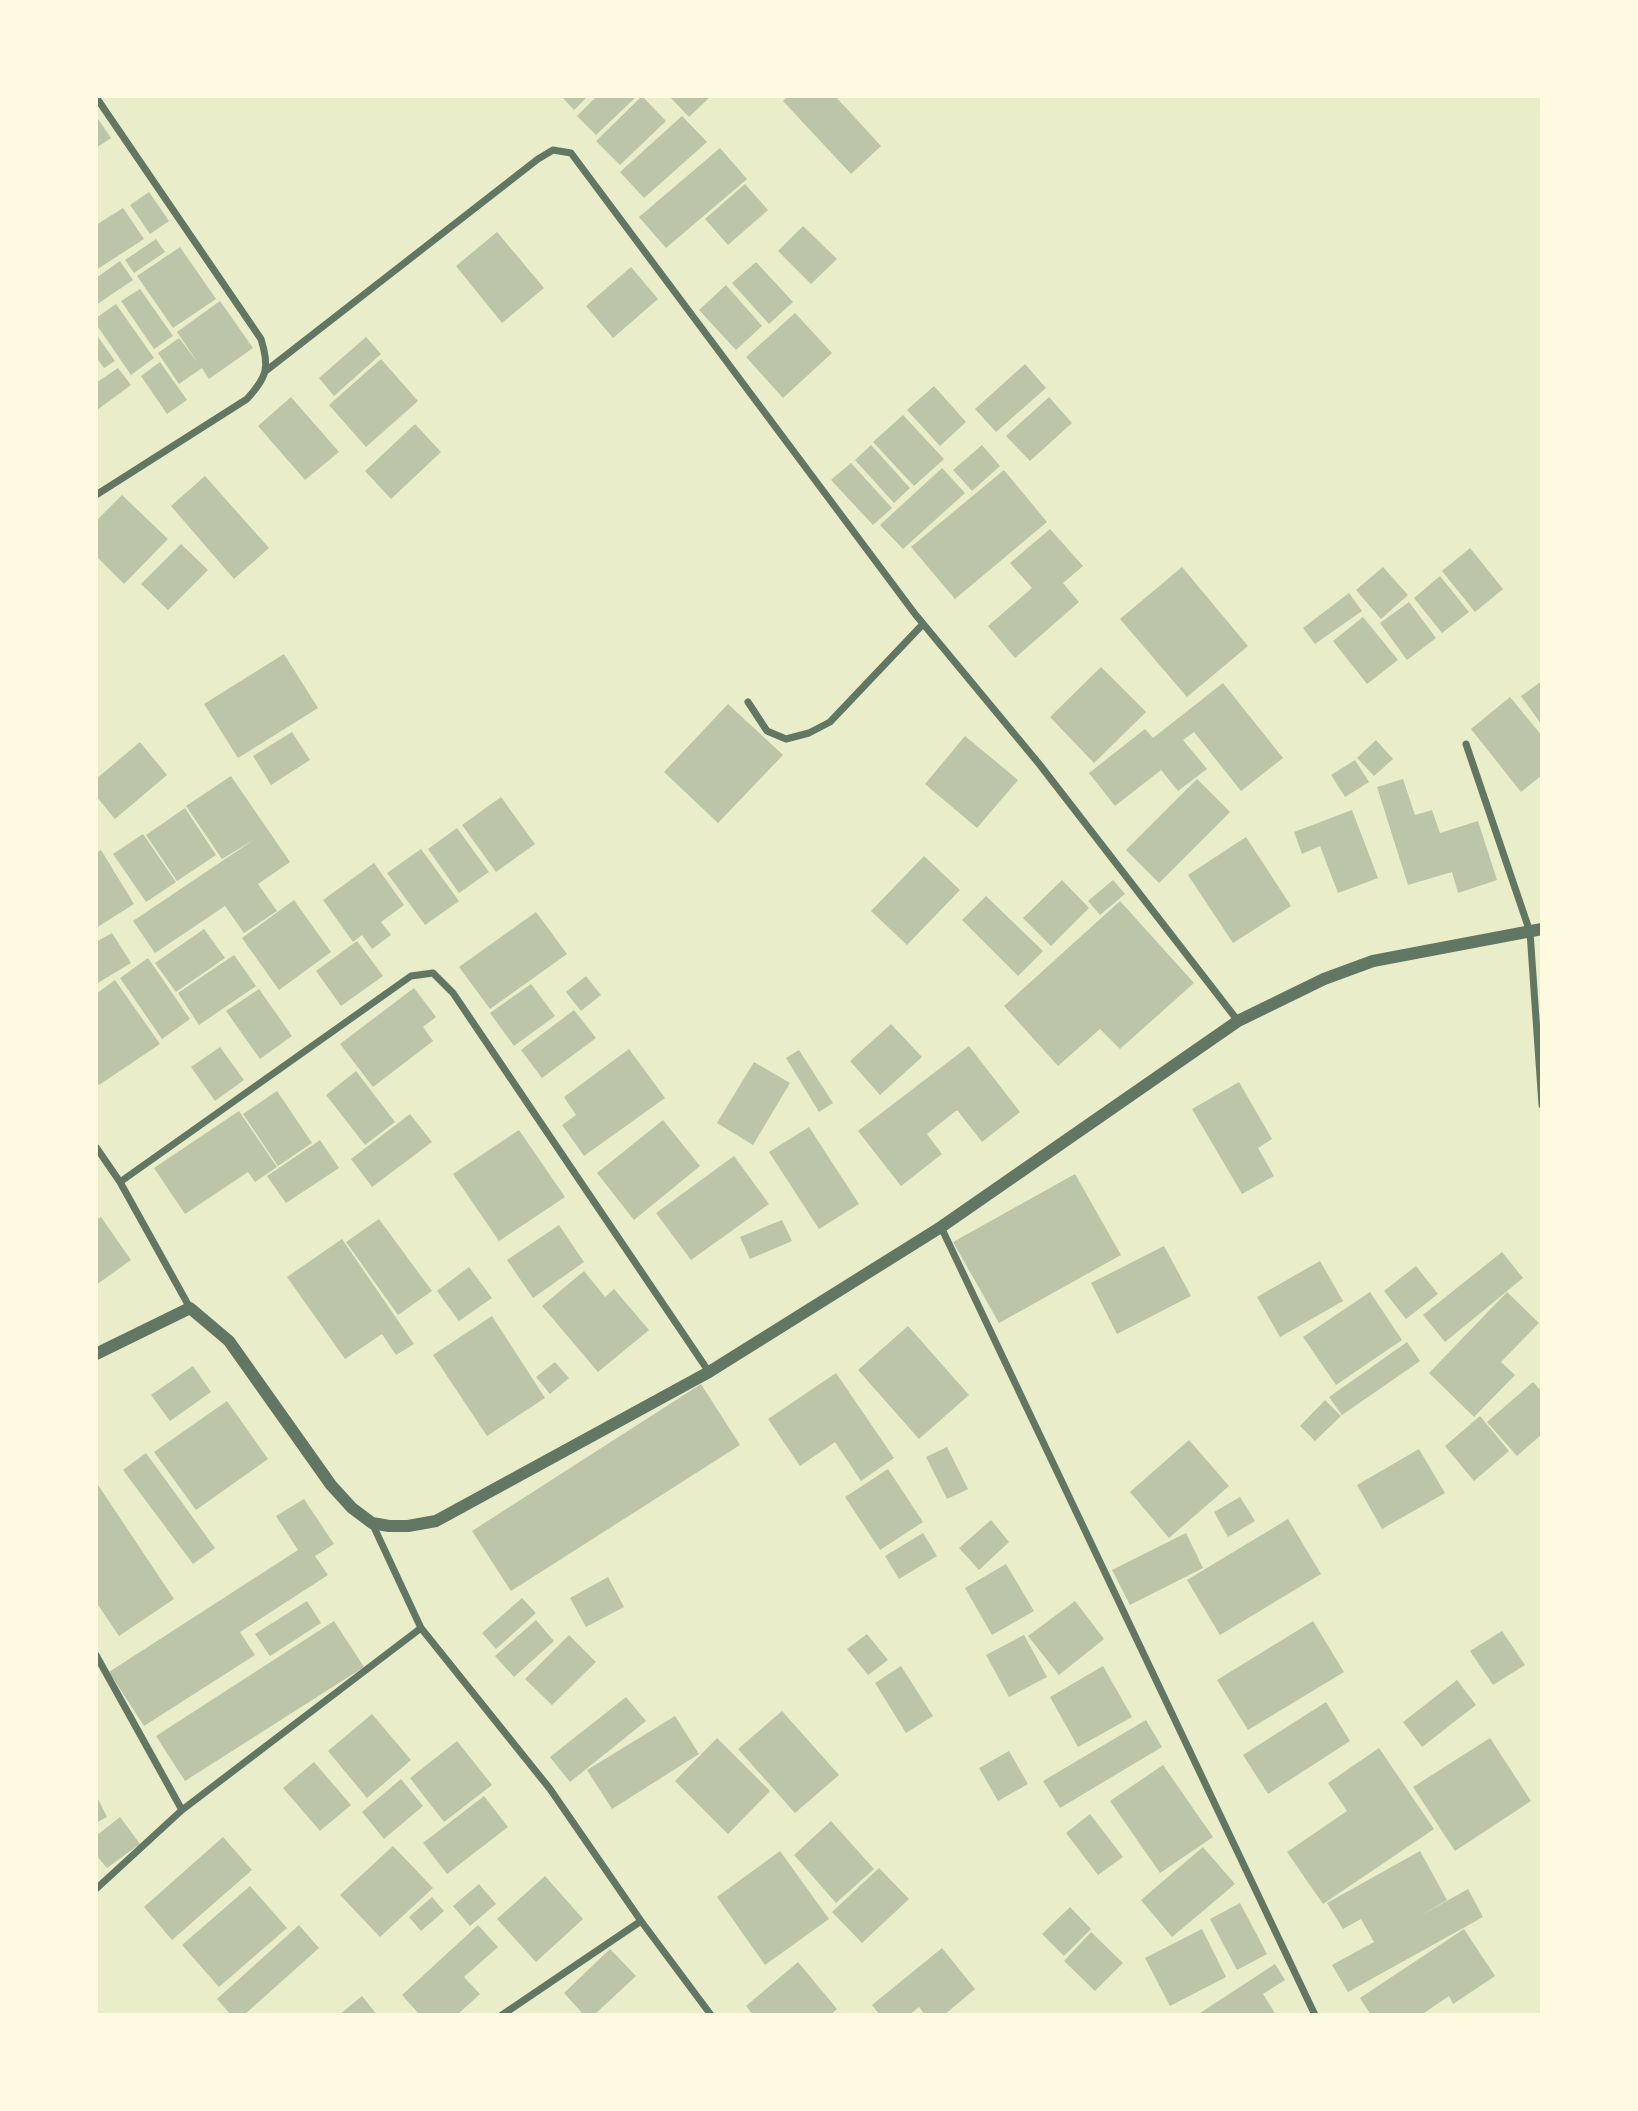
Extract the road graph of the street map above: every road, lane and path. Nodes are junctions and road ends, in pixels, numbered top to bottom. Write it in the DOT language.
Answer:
graph roads {
  1 [pos="96,97"];
  2 [pos="267,370"];
  3 [pos="96,495"];
  4 [pos="923,624"];
  5 [pos="748,702"];
  6 [pos="1466,744"];
  7 [pos="1536,931"];
  8 [pos="1238,1021"];
  9 [pos="1542,1105"];
  10 [pos="96,1147"];
  11 [pos="120,1182"];
  12 [pos="941,1227"];
  13 [pos="190,1308"];
  14 [pos="96,1354"];
  15 [pos="709,1372"];
  16 [pos="372,1523"];
  17 [pos="421,1628"];
  18 [pos="96,1655"];
  19 [pos="182,1810"];
  20 [pos="96,1889"];
  21 [pos="641,1921"];
  22 [pos="502,2015"];
  23 [pos="711,2015"];
  24 [pos="1315,2015"];
  1 -- 2 [label="street"];
  2 -- 3 [label="street"];
  2 -- 4 [label="street"];
  4 -- 5 [label="street"];
  4 -- 8 [label="street"];
  6 -- 7 [label="street"];
  7 -- 8 [label="street"];
  7 -- 9 [label="street"];
  8 -- 12 [label="street"];
  10 -- 11 [label="street"];
  11 -- 13 [label="street"];
  11 -- 15 [label="street"];
  12 -- 15 [label="street"];
  12 -- 24 [label="street"];
  13 -- 14 [label="street"];
  13 -- 16 [label="street"];
  15 -- 16 [label="street"];
  16 -- 17 [label="street"];
  17 -- 19 [label="street"];
  17 -- 21 [label="street"];
  18 -- 19 [label="street"];
  19 -- 20 [label="street"];
  21 -- 22 [label="street"];
  21 -- 23 [label="street"];
}
